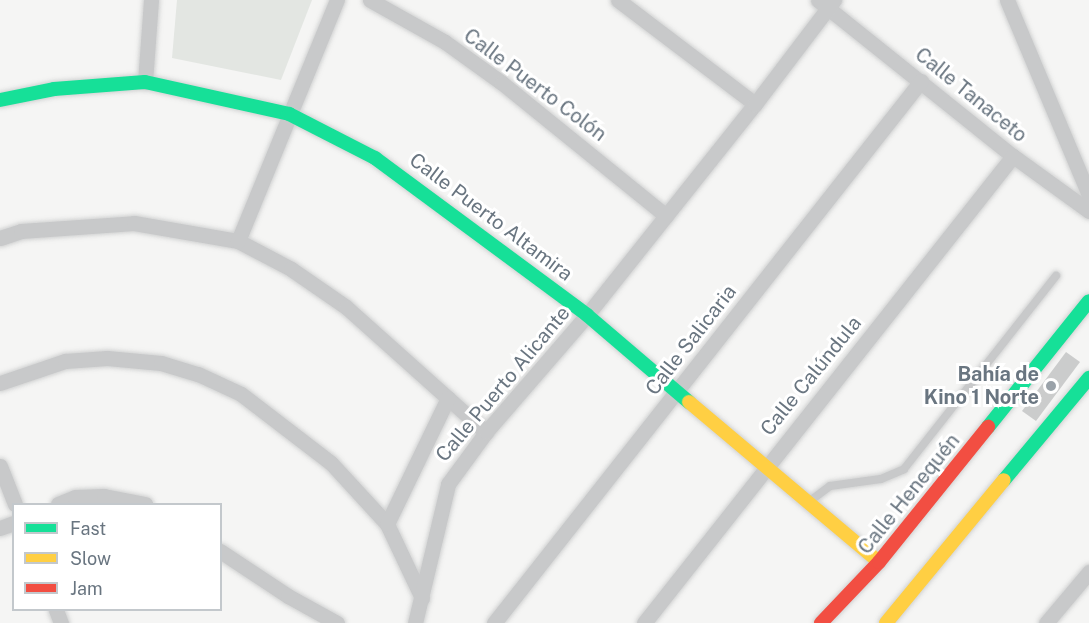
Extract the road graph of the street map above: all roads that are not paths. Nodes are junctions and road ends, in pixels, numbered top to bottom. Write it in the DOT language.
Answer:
graph roads {
  1 [pos="151,0"];
  2 [pos="337,0"];
  3 [pos="370,0"];
  4 [pos="618,0"];
  5 [pos="1007,0"];
  6 [pos="827,3"];
  7 [pos="921,81"];
  8 [pos="145,82"];
  9 [pos="0,100"];
  10 [pos="755,104"];
  11 [pos="289,114"];
  12 [pos="1013,156"];
  13 [pos="1085,173"];
  14 [pos="1089,195"];
  15 [pos="1089,211"];
  16 [pos="666,216"];
  17 [pos="0,238"];
  18 [pos="238,241"];
  19 [pos="1056,276"];
  20 [pos="1089,301"];
  21 [pos="587,315"];
  22 [pos="1089,378"];
  23 [pos="0,383"];
  24 [pos="677,392"];
  25 [pos="448,398"];
  26 [pos="486,432"];
  27 [pos="0,466"];
  28 [pos="765,468"];
  29 [pos="15,503"];
  30 [pos="60,503"];
  31 [pos="141,503"];
  32 [pos="807,504"];
  33 [pos="387,524"];
  34 [pos="222,552"];
  35 [pos="879,562"];
  36 [pos="1089,572"];
  37 [pos="422,598"];
  38 [pos="891,621"];
  39 [pos="338,623"];
  40 [pos="415,623"];
  41 [pos="494,623"];
  42 [pos="644,623"];
  43 [pos="821,623"];
  44 [pos="1046,623"];
  1 -- 8 [label="street"];
  2 -- 11 [label="street"];
  3 -- 16 [label="street, Calle Puerto Colón"];
  4 -- 10 [label="street"];
  5 -- 13 [label="street"];
  6 -- 7 [label="street, Calle Tanaceto"];
  6 -- 10 [label="street, Calle Puerto Alicante"];
  7 -- 12 [label="street, Calle Tanaceto"];
  7 -- 24 [label="street, Calle Salicaria"];
  8 -- 9 [label="street, Calle Puerto Altamira"];
  8 -- 11 [label="street, Calle Puerto Altamira"];
  10 -- 16 [label="street, Calle Puerto Alicante"];
  11 -- 18 [label="street"];
  11 -- 21 [label="street, Calle Puerto Altamira"];
  12 -- 15 [label="street, Calle Tanaceto"];
  12 -- 28 [label="street, Calle Calúndula"];
  13 -- 14 [label="street"];
  16 -- 21 [label="street, Calle Puerto Alicante"];
  17 -- 18 [label="street"];
  18 -- 25 [label="street"];
  19 -- 32 [label="lane"];
  20 -- 35 [label="street, Calle Henequén"];
  21 -- 24 [label="street, Calle Puerto Altamira"];
  21 -- 26 [label="street, Calle Puerto Alicante"];
  22 -- 38 [label="street"];
  23 -- 33 [label="street"];
  24 -- 28 [label="street, Calle Puerto Altamira"];
  24 -- 41 [label="street, Calle Salicaria"];
  25 -- 26 [label="street"];
  25 -- 33 [label="street"];
  26 -- 37 [label="street, Calle Puerto Alicante"];
  27 -- 29 [label="street"];
  28 -- 32 [label="street, Calle Puerto Altamira"];
  28 -- 42 [label="street, Calle Calúndula"];
  30 -- 31 [label="street"];
  32 -- 35 [label="street, Calle Puerto Altamira"];
  33 -- 37 [label="street"];
  34 -- 39 [label="street"];
  35 -- 43 [label="street, Calle Henequén"];
  36 -- 44 [label="street"];
  37 -- 40 [label="street, Calle Puerto Alicante"];
}
